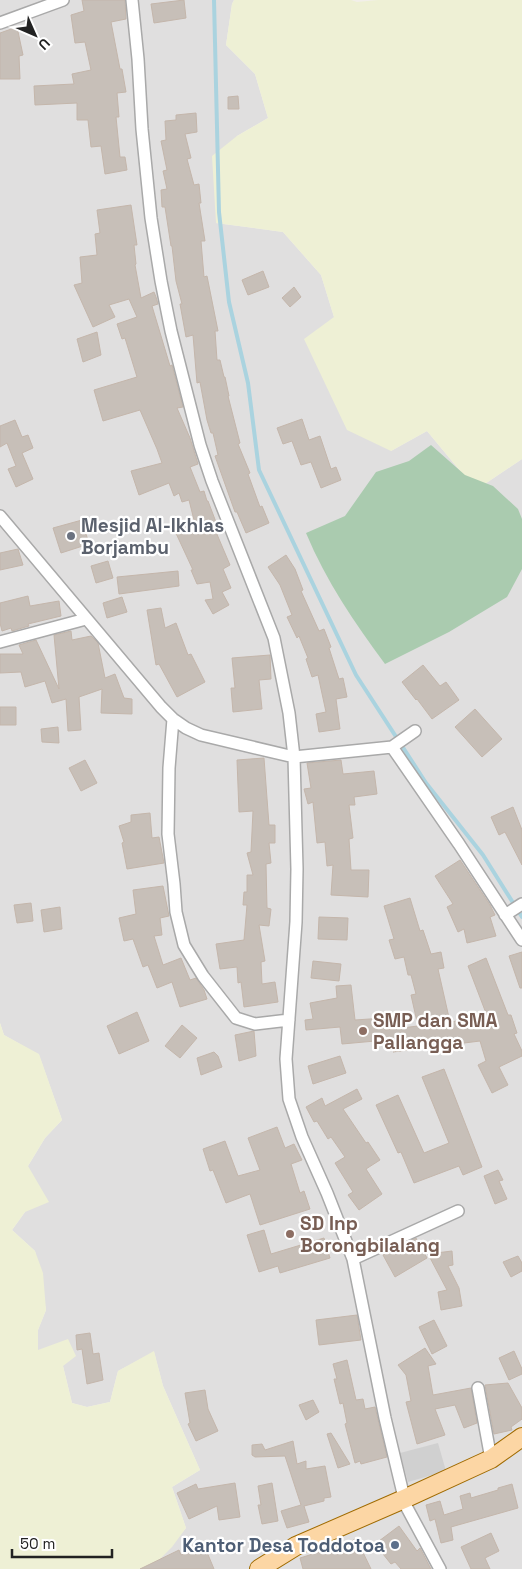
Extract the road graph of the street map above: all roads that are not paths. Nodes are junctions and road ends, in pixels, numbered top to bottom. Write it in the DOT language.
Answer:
graph roads {
  1 [pos="63,0"];
  2 [pos="132,0"];
  3 [pos="0,23"];
  4 [pos="0,516"];
  5 [pos="86,619"];
  6 [pos="0,642"];
  7 [pos="173,719"];
  8 [pos="412,732"];
  9 [pos="394,745"];
  10 [pos="294,757"];
  11 [pos="514,909"];
  12 [pos="522,940"];
  13 [pos="289,1020"];
  14 [pos="458,1211"];
  15 [pos="353,1259"];
  16 [pos="478,1388"];
  17 [pos="522,1437"];
  18 [pos="491,1459"];
  19 [pos="404,1499"];
  20 [pos="259,1569"];
  21 [pos="440,1569"];
  1 -- 3 [label="street"];
  2 -- 10 [label="street"];
  4 -- 5 [label="street"];
  5 -- 6 [label="street"];
  5 -- 7 [label="street"];
  7 -- 10 [label="street"];
  7 -- 13 [label="street"];
  8 -- 9 [label="street"];
  9 -- 10 [label="street"];
  9 -- 11 [label="street"];
  10 -- 13 [label="street"];
  11 -- 12 [label="street"];
  13 -- 15 [label="street"];
  14 -- 15 [label="street"];
  15 -- 19 [label="street"];
  16 -- 18 [label="street"];
  17 -- 18 [label="main road"];
  18 -- 19 [label="main road"];
  19 -- 20 [label="main road"];
  19 -- 21 [label="street"];
}
